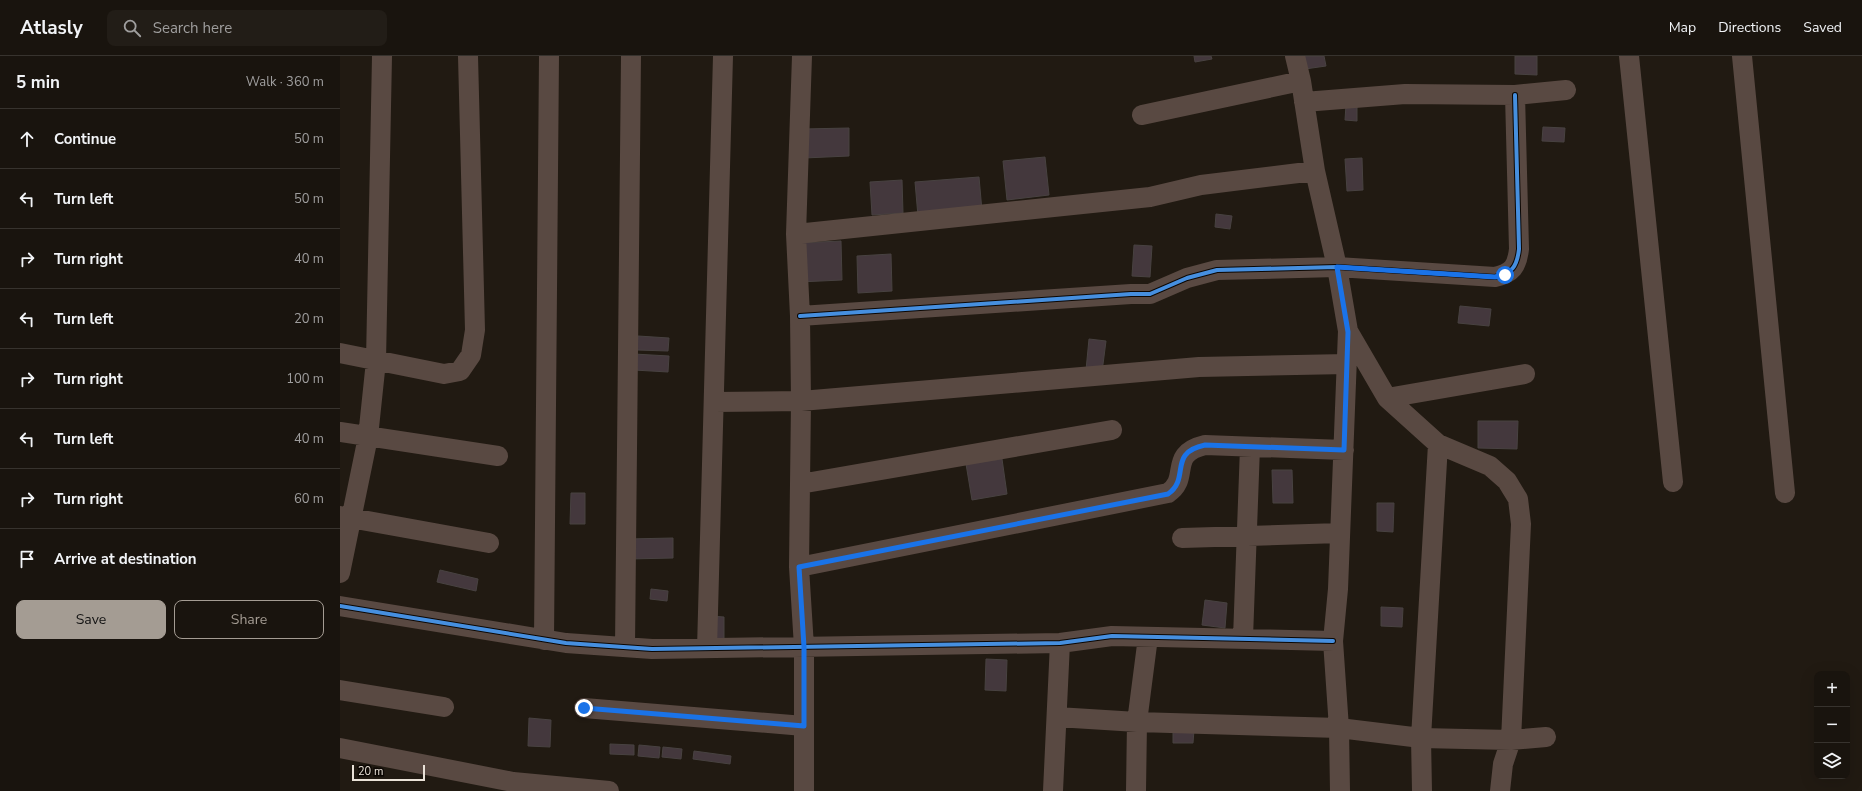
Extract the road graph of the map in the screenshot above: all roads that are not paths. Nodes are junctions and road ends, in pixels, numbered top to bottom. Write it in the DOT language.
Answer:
graph roads {
  1 [pos="382,56"];
  2 [pos="468,56"];
  3 [pos="550,56"];
  4 [pos="631,56"];
  5 [pos="723,56"];
  6 [pos="802,56"];
  7 [pos="1295,56"];
  8 [pos="1629,56"];
  9 [pos="1742,56"];
  10 [pos="1301,81"];
  11 [pos="1566,90"];
  12 [pos="1515,95"];
  13 [pos="1304,102"];
  14 [pos="1142,115"];
  15 [pos="1315,171"];
  16 [pos="796,234"];
  17 [pos="1337,267"];
  18 [pos="800,316"];
  19 [pos="1348,332"];
  20 [pos="340,353"];
  21 [pos="376,361"];
  22 [pos="1347,364"];
  23 [pos="1525,374"];
  24 [pos="1388,398"];
  25 [pos="801,401"];
  26 [pos="714,402"];
  27 [pos="1112,430"];
  28 [pos="340,432"];
  29 [pos="368,437"];
  30 [pos="1438,444"];
  31 [pos="1250,448"];
  32 [pos="1344,450"];
  33 [pos="498,456"];
  34 [pos="1673,482"];
  35 [pos="800,484"];
  36 [pos="1785,493"];
  37 [pos="346,517"];
  38 [pos="1340,533"];
  39 [pos="1248,536"];
  40 [pos="1182,538"];
  41 [pos="489,543"];
  42 [pos="799,567"];
  43 [pos="340,573"];
  44 [pos="340,606"];
  45 [pos="1148,637"];
  46 [pos="1244,638"];
  47 [pos="544,640"];
  48 [pos="1333,640"];
  49 [pos="1060,643"];
  50 [pos="625,647"];
  51 [pos="804,647"];
  52 [pos="707,649"];
  53 [pos="340,690"];
  54 [pos="444,707"];
  55 [pos="584,708"];
  56 [pos="1058,717"];
  57 [pos="1137,722"];
  58 [pos="804,726"];
  59 [pos="1340,728"];
  60 [pos="1546,737"];
  61 [pos="1422,738"];
  62 [pos="1511,740"];
  63 [pos="340,748"];
  64 [pos="609,791"];
  65 [pos="804,791"];
  66 [pos="1053,791"];
  67 [pos="1136,791"];
  68 [pos="1340,791"];
  69 [pos="1422,791"];
  70 [pos="1500,791"];
  1 -- 21 [label="street"];
  2 -- 21 [label="street"];
  3 -- 47 [label="street"];
  4 -- 50 [label="street"];
  5 -- 26 [label="street"];
  6 -- 16 [label="street"];
  7 -- 10 [label="street"];
  8 -- 34 [label="street"];
  9 -- 36 [label="street"];
  10 -- 13 [label="street"];
  10 -- 14 [label="street"];
  11 -- 12 [label="street"];
  12 -- 13 [label="street"];
  12 -- 17 [label="street"];
  13 -- 15 [label="street"];
  15 -- 16 [label="street"];
  15 -- 17 [label="street"];
  16 -- 18 [label="street"];
  17 -- 18 [label="street"];
  17 -- 19 [label="street"];
  18 -- 25 [label="street"];
  19 -- 22 [label="street"];
  19 -- 24 [label="street"];
  20 -- 21 [label="street"];
  21 -- 29 [label="street"];
  22 -- 25 [label="street"];
  22 -- 32 [label="street"];
  23 -- 24 [label="street"];
  24 -- 30 [label="street"];
  25 -- 26 [label="street"];
  25 -- 35 [label="street"];
  26 -- 52 [label="street"];
  27 -- 35 [label="street"];
  28 -- 29 [label="street"];
  29 -- 33 [label="street"];
  29 -- 37 [label="street"];
  30 -- 61 [label="street"];
  30 -- 62 [label="street"];
  31 -- 32 [label="street"];
  31 -- 39 [label="street"];
  31 -- 42 [label="street"];
  32 -- 38 [label="street"];
  35 -- 42 [label="street"];
  37 -- 41 [label="street"];
  37 -- 43 [label="street"];
  38 -- 39 [label="street"];
  38 -- 48 [label="street"];
  39 -- 40 [label="street"];
  39 -- 46 [label="street"];
  42 -- 51 [label="street"];
  44 -- 47 [label="street"];
  45 -- 46 [label="street"];
  45 -- 49 [label="street"];
  45 -- 57 [label="street"];
  46 -- 48 [label="street"];
  47 -- 50 [label="street"];
  48 -- 59 [label="street"];
  49 -- 51 [label="street"];
  49 -- 56 [label="street"];
  50 -- 52 [label="street"];
  51 -- 52 [label="street"];
  51 -- 58 [label="street"];
  53 -- 54 [label="street"];
  55 -- 58 [label="street"];
  56 -- 57 [label="street"];
  56 -- 66 [label="street"];
  57 -- 59 [label="street"];
  57 -- 67 [label="street"];
  58 -- 65 [label="street"];
  59 -- 61 [label="street"];
  59 -- 68 [label="street"];
  60 -- 62 [label="street"];
  61 -- 62 [label="street"];
  61 -- 69 [label="street"];
  62 -- 70 [label="street"];
  63 -- 64 [label="street"];
}
